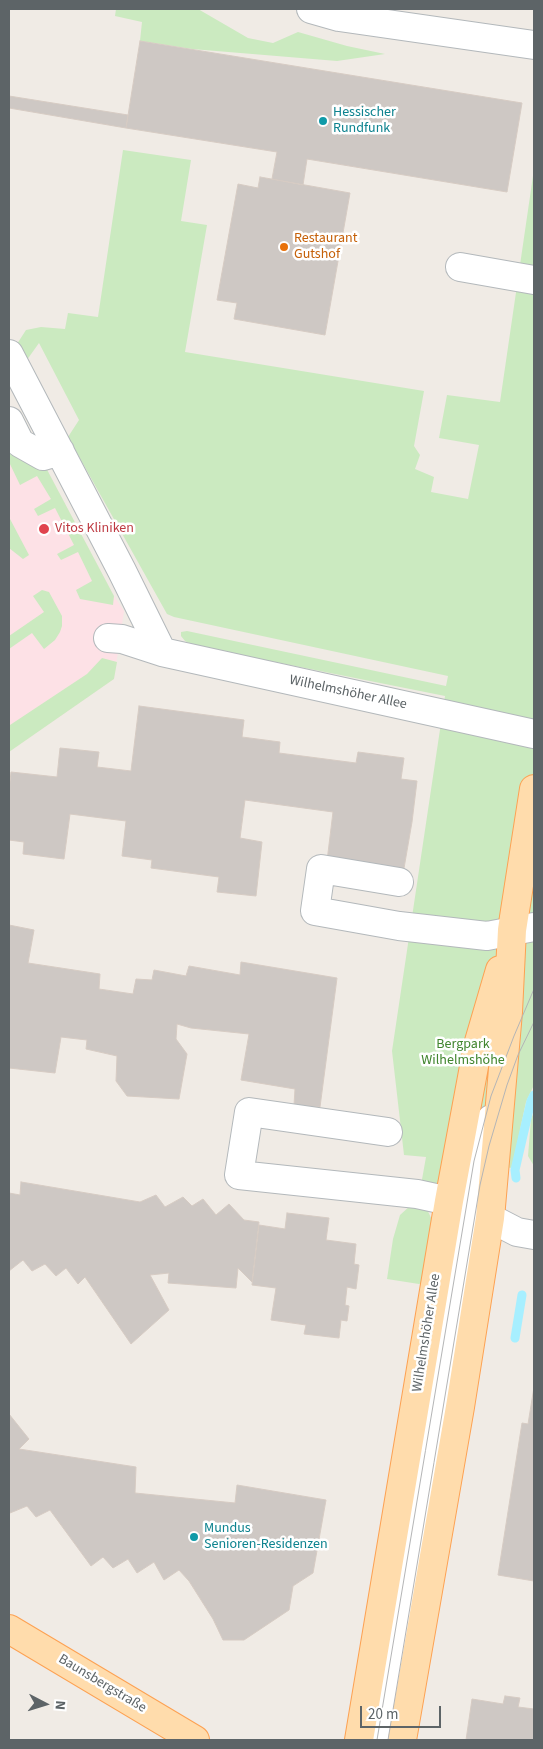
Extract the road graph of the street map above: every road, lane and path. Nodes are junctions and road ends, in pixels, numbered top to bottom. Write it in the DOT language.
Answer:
graph roads {
  1 [pos="311,9"];
  2 [pos="534,45"];
  3 [pos="460,267"];
  4 [pos="534,280"];
  5 [pos="9,354"];
  6 [pos="9,421"];
  7 [pos="60,451"];
  8 [pos="108,638"];
  9 [pos="162,652"];
  10 [pos="534,734"];
  11 [pos="534,789"];
  12 [pos="399,882"];
  13 [pos="523,929"];
  14 [pos="388,1132"];
  15 [pos="470,1210"];
  16 [pos="534,1235"];
  17 [pos="9,1629"];
  18 [pos="195,1740"];
  19 [pos="359,1740"];
  20 [pos="382,1740"];
  21 [pos="402,1740"];
  1 -- 2 [label="street"];
  3 -- 4 [label="street"];
  5 -- 7 [label="street"];
  6 -- 7 [label="street"];
  7 -- 9 [label="street"];
  8 -- 9 [label="street, Wilhelmshöher Allee"];
  9 -- 10 [label="street, Wilhelmshöher Allee"];
  11 -- 13 [label="main road, Wilhelmshöher Allee"];
  12 -- 13 [label="street"];
  13 -- 15 [label="main road, Wilhelmshöher Allee"];
  13 -- 15 [label="main road, Wilhelmshöher Allee"];
  14 -- 15 [label="street"];
  15 -- 16 [label="street"];
  15 -- 19 [label="main road, Wilhelmshöher Allee"];
  15 -- 20 [label="street"];
  15 -- 21 [label="main road, Wilhelmshöher Allee"];
  17 -- 18 [label="main road, Baunsbergstraße"];
}
